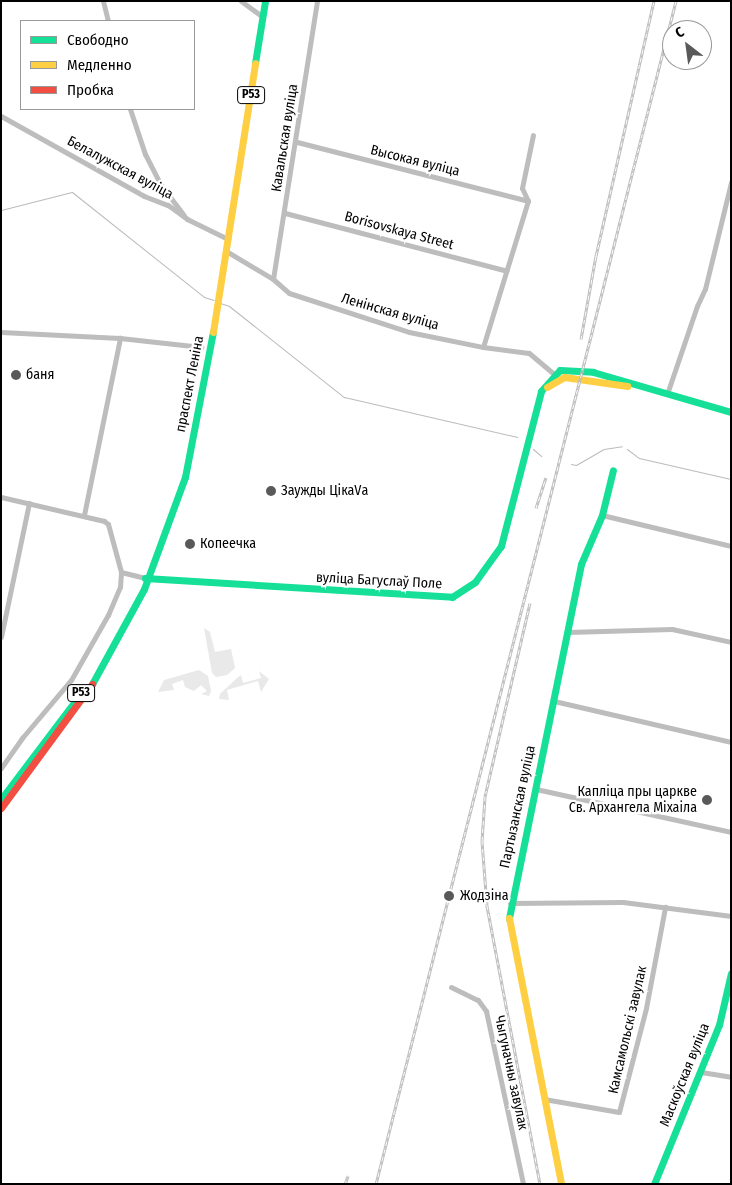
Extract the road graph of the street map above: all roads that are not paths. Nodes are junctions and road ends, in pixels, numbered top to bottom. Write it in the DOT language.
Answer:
graph roads {
  1 [pos="102,1"];
  2 [pos="241,1"];
  3 [pos="265,1"];
  4 [pos="318,1"];
  5 [pos="264,17"];
  6 [pos="108,20"];
  7 [pos="131,112"];
  8 [pos="1,116"];
  9 [pos="534,135"];
  10 [pos="297,142"];
  11 [pos="731,182"];
  12 [pos="528,201"];
  13 [pos="285,213"];
  14 [pos="187,219"];
  15 [pos="228,238"];
  16 [pos="226,251"];
  17 [pos="506,271"];
  18 [pos="273,278"];
  19 [pos="1,332"];
  20 [pos="120,338"];
  21 [pos="202,347"];
  22 [pos="483,347"];
  23 [pos="554,374"];
  24 [pos="641,386"];
  25 [pos="667,394"];
  26 [pos="538,403"];
  27 [pos="731,412"];
  28 [pos="613,470"];
  29 [pos="1,497"];
  30 [pos="28,504"];
  31 [pos="602,514"];
  32 [pos="84,515"];
  33 [pos="731,546"];
  34 [pos="121,572"];
  35 [pos="145,578"];
  36 [pos="3,621"];
  37 [pos="568,632"];
  38 [pos="1,637"];
  39 [pos="731,642"];
  40 [pos="554,700"];
  41 [pos="731,742"];
  42 [pos="1,768"];
  43 [pos="536,789"];
  44 [pos="1,799"];
  45 [pos="1,808"];
  46 [pos="731,832"];
  47 [pos="510,903"];
  48 [pos="666,908"];
  49 [pos="731,916"];
  50 [pos="731,975"];
  51 [pos="451,987"];
  52 [pos="701,1072"];
  53 [pos="731,1078"];
  54 [pos="544,1099"];
  55 [pos="522,1184"];
  56 [pos="561,1184"];
  57 [pos="654,1184"];
  1 -- 6 [label="street"];
  2 -- 5 [label="street"];
  3 -- 5 [label="main road, Р53"];
  4 -- 10 [label="street, Кавальская вуліца"];
  5 -- 15 [label="main road, праспект Леніна / Р53"];
  7 -- 14 [label="street"];
  8 -- 14 [label="street, Белалужская вуліца"];
  9 -- 12 [label="street"];
  10 -- 12 [label="street, Высокая вуліца"];
  10 -- 13 [label="street, Кавальская вуліца"];
  11 -- 25 [label="street"];
  12 -- 17 [label="street"];
  13 -- 17 [label="street, Borisovskaya Street"];
  13 -- 18 [label="street, Кавальская вуліца"];
  14 -- 15 [label="street, Белалужская вуліца"];
  15 -- 16 [label="main road, праспект Леніна / Р53"];
  16 -- 18 [label="street, Ленінская вуліца"];
  16 -- 35 [label="main road, праспект Леніна / Р53"];
  17 -- 22 [label="street"];
  18 -- 22 [label="street, Ленінская вуліца"];
  19 -- 20 [label="street"];
  20 -- 21 [label="street"];
  20 -- 32 [label="street"];
  22 -- 23 [label="street, Ленінская вуліца"];
  23 -- 24 [label="main road, вуліца Багуслаў Поле"];
  23 -- 26 [label="main road, вуліца Багуслаў Поле"];
  24 -- 25 [label="main road, вуліца Багуслаў Поле"];
  24 -- 26 [label="main road, вуліца Багуслаў Поле"];
  25 -- 27 [label="main road, вуліца Багуслаў Поле"];
  26 -- 35 [label="main road, вуліца Багуслаў Поле"];
  28 -- 31 [label="main road, Партызанская вуліца"];
  29 -- 30 [label="street"];
  30 -- 32 [label="street"];
  30 -- 36 [label="street"];
  31 -- 33 [label="street"];
  31 -- 37 [label="main road, Партызанская вуліца"];
  32 -- 34 [label="street"];
  34 -- 35 [label="street"];
  34 -- 42 [label="street"];
  35 -- 44 [label="main road, праспект Леніна / Р53"];
  35 -- 45 [label="main road, праспект Леніна / Р53"];
  36 -- 38 [label="street"];
  37 -- 39 [label="street"];
  37 -- 40 [label="main road, Партызанская вуліца"];
  40 -- 41 [label="street"];
  40 -- 43 [label="main road, Партызанская вуліца"];
  43 -- 46 [label="street"];
  43 -- 47 [label="main road, Партызанская вуліца"];
  47 -- 48 [label="street"];
  47 -- 54 [label="main road, Партызанская вуліца"];
  48 -- 49 [label="street"];
  48 -- 54 [label="street, Камсамольскі завулак"];
  50 -- 52 [label="main road, Маскоўская вуліца"];
  51 -- 55 [label="street, Чыгуначны завулак"];
  52 -- 53 [label="street"];
  52 -- 57 [label="main road, Маскоўская вуліца"];
  54 -- 56 [label="main road, Партызанская вуліца"];
}
